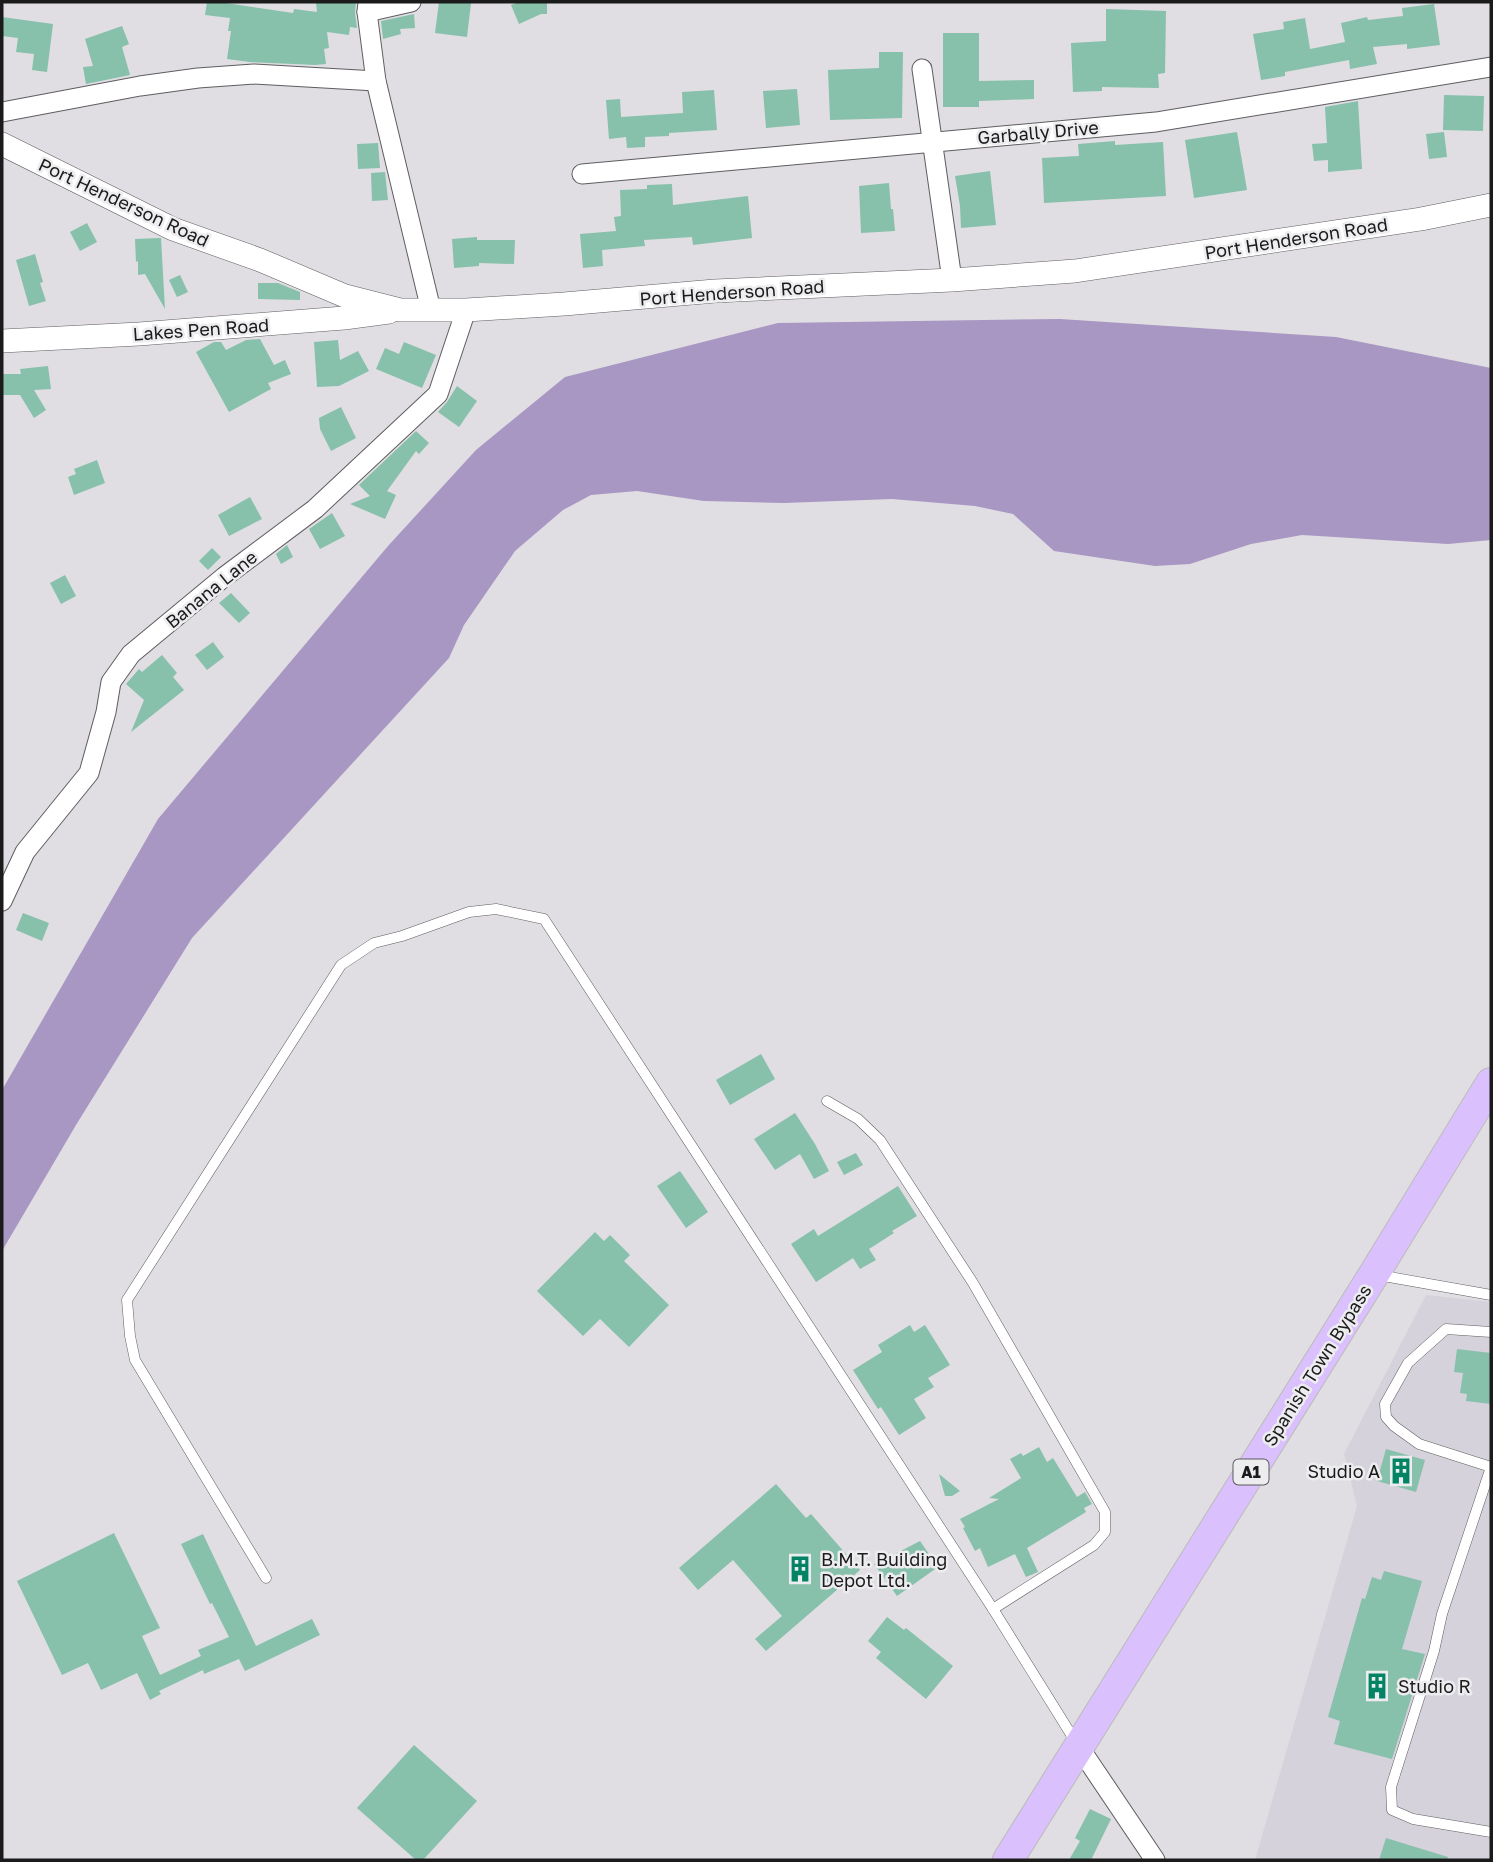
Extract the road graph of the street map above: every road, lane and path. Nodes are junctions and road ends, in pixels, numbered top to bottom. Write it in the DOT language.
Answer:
graph roads {
  1 [pos="411,2"];
  2 [pos="367,7"];
  3 [pos="1491,67"];
  4 [pos="922,69"];
  5 [pos="376,81"];
  6 [pos="2,112"];
  7 [pos="932,142"];
  8 [pos="2,144"];
  9 [pos="582,174"];
  10 [pos="1491,205"];
  11 [pos="952,280"];
  12 [pos="400,310"];
  13 [pos="431,310"];
  14 [pos="466,310"];
  15 [pos="2,341"];
  16 [pos="2,901"];
  17 [pos="1491,1083"];
  18 [pos="827,1101"];
  19 [pos="1374,1274"];
  20 [pos="1491,1295"];
  21 [pos="1491,1332"];
  22 [pos="1491,1467"];
  23 [pos="266,1578"];
  24 [pos="993,1609"];
  25 [pos="1079,1747"];
  26 [pos="1491,1832"];
  27 [pos="1008,1860"];
  28 [pos="1155,1860"];
  1 -- 2 [label="street"];
  2 -- 5 [label="street"];
  3 -- 7 [label="street, Garbally Drive"];
  4 -- 7 [label="street"];
  5 -- 6 [label="street"];
  5 -- 13 [label="street"];
  7 -- 9 [label="street, Garbally Drive"];
  7 -- 11 [label="street"];
  8 -- 12 [label="street, Port Henderson Road"];
  10 -- 11 [label="street, Port Henderson Road"];
  11 -- 14 [label="street, Port Henderson Road"];
  12 -- 13 [label="street, Port Henderson Road"];
  12 -- 15 [label="street, Lakes Pen Road"];
  13 -- 14 [label="street, Port Henderson Road"];
  14 -- 16 [label="street, Banana Lane"];
  17 -- 19 [label="main road, Spanish Town Bypass / A1"];
  18 -- 24 [label="lane"];
  19 -- 20 [label="lane"];
  19 -- 25 [label="main road, Spanish Town Bypass / A1"];
  21 -- 22 [label="lane"];
  22 -- 26 [label="lane"];
  23 -- 24 [label="lane"];
  24 -- 25 [label="lane"];
  25 -- 27 [label="main road, Spanish Town Bypass / A1"];
  25 -- 28 [label="street"];
}
